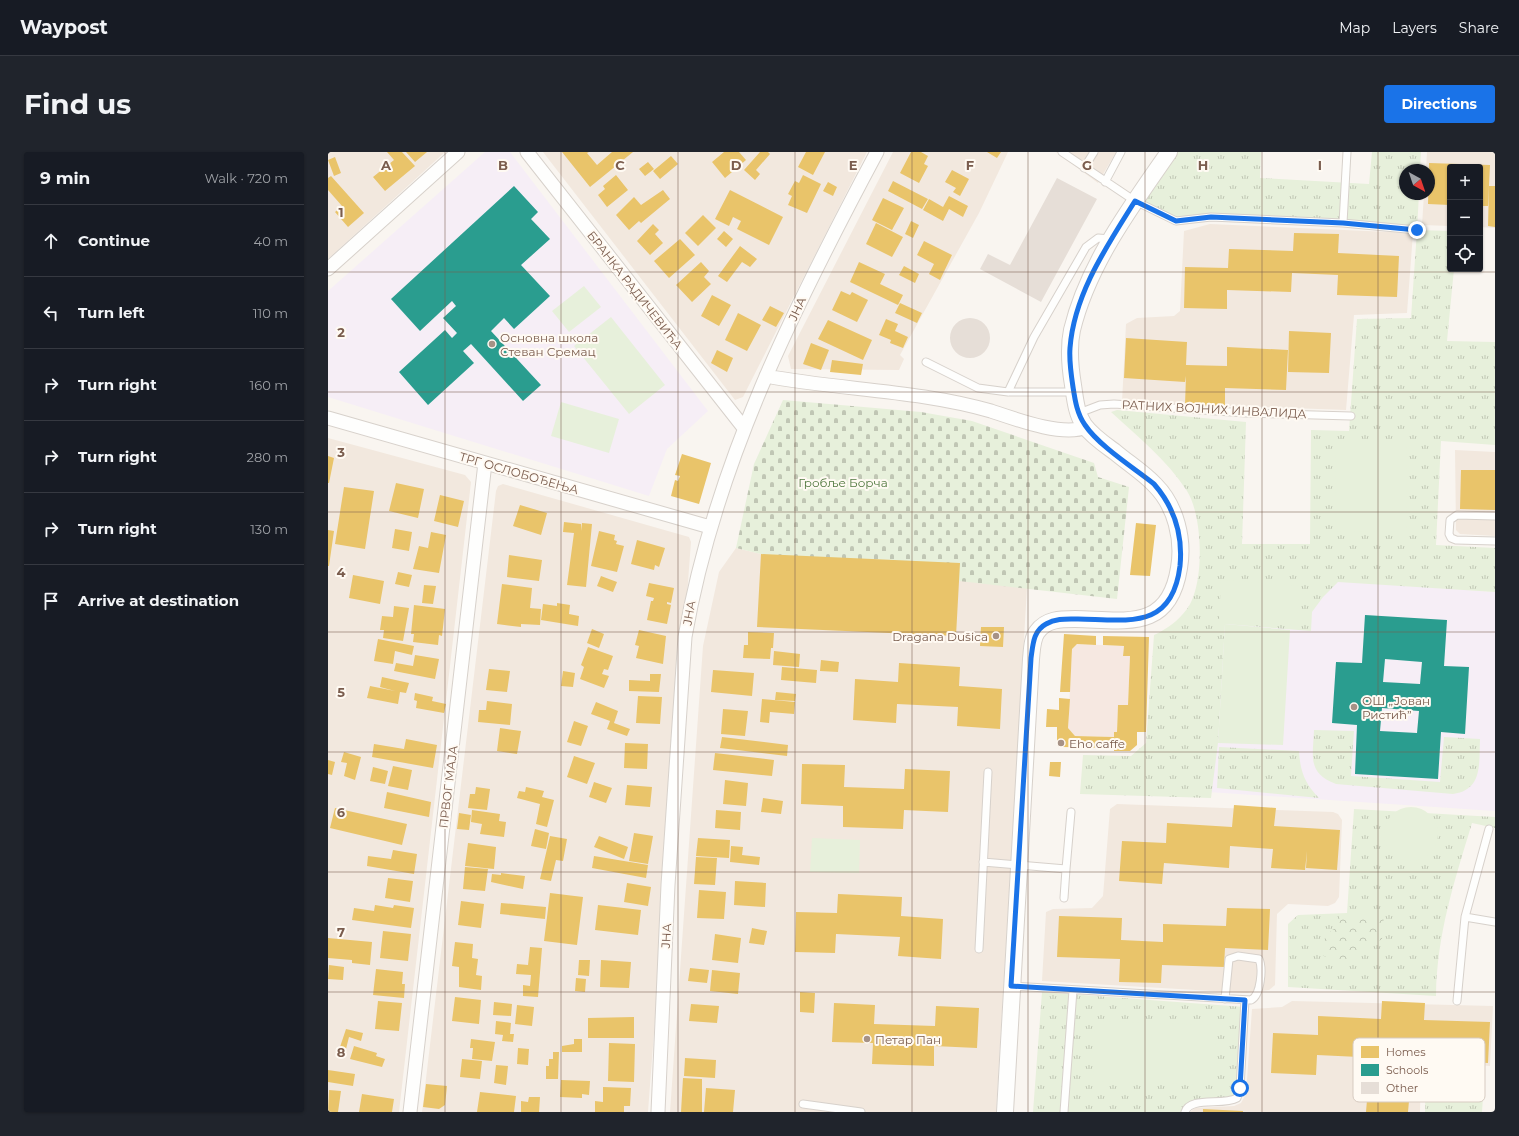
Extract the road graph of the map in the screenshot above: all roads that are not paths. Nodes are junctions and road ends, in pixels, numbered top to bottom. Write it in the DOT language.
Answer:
graph roads {
  1 [pos="458,152"];
  2 [pos="527,152"];
  3 [pos="877,152"];
  4 [pos="1062,152"];
  5 [pos="1094,152"];
  6 [pos="1121,152"];
  7 [pos="1169,152"];
  8 [pos="1346,152"];
  9 [pos="1084,168"];
  10 [pos="1105,182"];
  11 [pos="1135,201"];
  12 [pos="1343,223"];
  13 [pos="1417,230"];
  14 [pos="1111,239"];
  15 [pos="328,269"];
  16 [pos="926,362"];
  17 [pos="766,376"];
  18 [pos="1008,392"];
  19 [pos="1074,392"];
  20 [pos="1079,413"];
  21 [pos="1351,416"];
  22 [pos="328,418"];
  23 [pos="1086,427"];
  24 [pos="744,428"];
  25 [pos="485,463"];
  26 [pos="1495,516"];
  27 [pos="710,527"];
  28 [pos="1495,541"];
  29 [pos="988,772"];
  30 [pos="1071,812"];
  31 [pos="1488,829"];
  32 [pos="983,862"];
  33 [pos="1019,865"];
  34 [pos="1066,869"];
  35 [pos="1064,898"];
  36 [pos="1465,917"];
  37 [pos="1495,922"];
  38 [pos="979,949"];
  39 [pos="1011,986"];
  40 [pos="1072,990"];
  41 [pos="1225,999"];
  42 [pos="1245,1000"];
  43 [pos="1457,1001"];
  44 [pos="804,1104"];
  45 [pos="410,1112"];
  46 [pos="658,1112"];
  47 [pos="862,1112"];
  48 [pos="1005,1112"];
  49 [pos="1064,1112"];
  50 [pos="1185,1112"];
  1 -- 15 [label="street"];
  2 -- 24 [label="street, БРАНКА РАДИЧЕВИЋА"];
  3 -- 17 [label="street, ЈНА"];
  4 -- 9 [label="lane"];
  5 -- 9 [label="lane"];
  6 -- 10 [label="lane"];
  7 -- 11 [label="street"];
  8 -- 12 [label="lane"];
  9 -- 10 [label="lane"];
  10 -- 11 [label="lane"];
  11 -- 12 [label="lane"];
  11 -- 14 [label="street"];
  12 -- 13 [label="lane"];
  14 -- 18 [label="lane"];
  14 -- 19 [label="street"];
  16 -- 18 [label="lane"];
  17 -- 23 [label="street"];
  17 -- 24 [label="street, ЈНА"];
  18 -- 19 [label="lane"];
  19 -- 20 [label="street"];
  20 -- 21 [label="lane, РАТНИХ ВОЈНИХ ИНВАЛИДА"];
  20 -- 23 [label="street"];
  22 -- 25 [label="street, ТРГ ОСЛОБОЂЕЊА"];
  23 -- 33 [label="street"];
  24 -- 27 [label="street, ЈНА"];
  25 -- 27 [label="street, ТРГ ОСЛОБОЂЕЊА"];
  25 -- 45 [label="street, ПРВОГ МАЈА"];
  26 -- 28 [label="lane"];
  27 -- 46 [label="street, ЈНА"];
  29 -- 32 [label="lane"];
  30 -- 34 [label="lane"];
  31 -- 36 [label="lane"];
  32 -- 33 [label="lane"];
  32 -- 38 [label="lane"];
  33 -- 34 [label="lane"];
  33 -- 39 [label="street"];
  34 -- 35 [label="lane"];
  36 -- 37 [label="lane"];
  36 -- 43 [label="lane"];
  39 -- 40 [label="lane"];
  39 -- 48 [label="street"];
  40 -- 41 [label="lane"];
  40 -- 49 [label="lane"];
  41 -- 42 [label="lane"];
  41 -- 42 [label="lane"];
  42 -- 50 [label="lane"];
  44 -- 47 [label="lane"];
}
